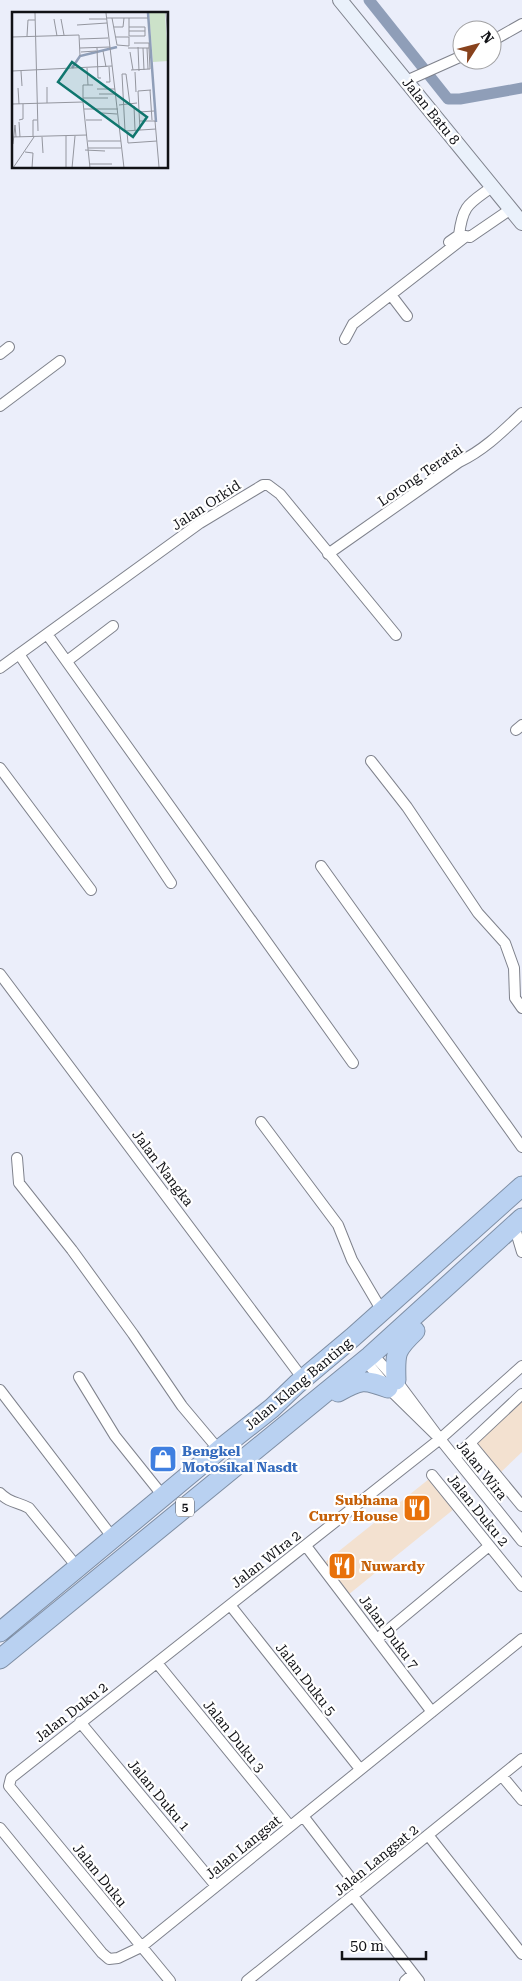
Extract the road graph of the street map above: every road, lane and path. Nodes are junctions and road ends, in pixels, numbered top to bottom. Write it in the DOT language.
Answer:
graph roads {
  1 [pos="340,0"];
  2 [pos="522,24"];
  3 [pos="502,35"];
  4 [pos="452,61"];
  5 [pos="413,78"];
  6 [pos="492,187"];
  7 [pos="511,209"];
  8 [pos="522,223"];
  9 [pos="462,236"];
  10 [pos="420,264"];
  11 [pos="391,295"];
  12 [pos="407,316"];
  13 [pos="346,338"];
  14 [pos="10,347"];
  15 [pos="0,354"];
  16 [pos="60,361"];
  17 [pos="0,406"];
  18 [pos="522,413"];
  19 [pos="328,554"];
  20 [pos="113,626"];
  21 [pos="47,634"];
  22 [pos="396,635"];
  23 [pos="19,654"];
  24 [pos="67,661"];
  25 [pos="0,668"];
  26 [pos="371,761"];
  27 [pos="0,768"];
  28 [pos="321,866"];
  29 [pos="170,883"];
  30 [pos="91,890"];
  31 [pos="0,974"];
  32 [pos="522,1008"];
  33 [pos="353,1063"];
  34 [pos="261,1122"];
  35 [pos="522,1148"];
  36 [pos="17,1158"];
  37 [pos="522,1186"];
  38 [pos="518,1222"];
  39 [pos="462,1242"];
  40 [pos="494,1245"];
  41 [pos="522,1252"];
  42 [pos="382,1312"];
  43 [pos="370,1356"];
  44 [pos="522,1366"];
  45 [pos="78,1378"];
  46 [pos="303,1379"];
  47 [pos="392,1384"];
  48 [pos="0,1390"];
  49 [pos="522,1394"];
  50 [pos="272,1408"];
  51 [pos="440,1440"];
  52 [pos="470,1443"];
  53 [pos="263,1446"];
  54 [pos="219,1450"];
  55 [pos="454,1457"];
  56 [pos="432,1475"];
  57 [pos="0,1493"];
  58 [pos="163,1496"];
  59 [pos="522,1506"];
  60 [pos="518,1528"];
  61 [pos="113,1538"];
  62 [pos="522,1541"];
  63 [pos="306,1546"];
  64 [pos="489,1546"];
  65 [pos="78,1568"];
  66 [pos="522,1586"];
  67 [pos="230,1605"];
  68 [pos="2,1626"];
  69 [pos="522,1638"];
  70 [pos="377,1640"];
  71 [pos="0,1659"];
  72 [pos="157,1663"];
  73 [pos="432,1712"];
  74 [pos="80,1722"];
  75 [pos="522,1760"];
  76 [pos="360,1769"];
  77 [pos="502,1776"];
  78 [pos="9,1786"];
  79 [pos="522,1800"];
  80 [pos="303,1816"];
  81 [pos="290,1826"];
  82 [pos="0,1829"];
  83 [pos="428,1835"];
  84 [pos="216,1886"];
  85 [pos="357,1893"];
  86 [pos="140,1947"];
  87 [pos="522,1954"];
  88 [pos="416,1978"];
  89 [pos="170,1981"];
  90 [pos="247,1981"];
  91 [pos="405,1981"];
  1 -- 5 [label="street, Jalan Batu 8"];
  2 -- 3 [label="street"];
  4 -- 5 [label="street"];
  5 -- 6 [label="street, Jalan Batu 8"];
  6 -- 7 [label="street, Jalan Batu 8"];
  6 -- 9 [label="street"];
  7 -- 8 [label="street, Jalan Batu 8"];
  7 -- 9 [label="street"];
  9 -- 10 [label="street"];
  9 -- 11 [label="street"];
  11 -- 12 [label="street"];
  11 -- 13 [label="street"];
  14 -- 15 [label="street"];
  16 -- 17 [label="street"];
  18 -- 19 [label="street, Lorong Teratai"];
  19 -- 21 [label="street, Jalan Orkid"];
  19 -- 22 [label="street, Jalan Orkid"];
  20 -- 24 [label="street"];
  21 -- 23 [label="street, Jalan Orkid"];
  21 -- 24 [label="street"];
  23 -- 25 [label="street, Jalan Orkid"];
  23 -- 29 [label="street"];
  24 -- 33 [label="street"];
  26 -- 32 [label="street"];
  27 -- 30 [label="street"];
  28 -- 35 [label="street"];
  31 -- 46 [label="street, Jalan Nangka"];
  34 -- 42 [label="street"];
  36 -- 54 [label="street"];
  37 -- 39 [label="highway, Jalan Klang Banting / 5"];
  38 -- 40 [label="highway, Jalan Klang Banting / 5"];
  38 -- 41 [label="street"];
  39 -- 42 [label="highway, Jalan Klang Banting / 5"];
  39 -- 43 [label="highway"];
  40 -- 43 [label="highway, Jalan Klang Banting / 5"];
  40 -- 47 [label="highway"];
  42 -- 46 [label="highway, Jalan Klang Banting / 5"];
  43 -- 47 [label="street, Jalan Wira"];
  43 -- 50 [label="highway"];
  43 -- 53 [label="highway, Jalan Klang Banting / 5"];
  44 -- 51 [label="street, Jalan Wira"];
  45 -- 58 [label="street"];
  46 -- 50 [label="highway, Jalan Klang Banting / 5"];
  47 -- 51 [label="street, Jalan Wira"];
  47 -- 53 [label="highway"];
  48 -- 61 [label="street"];
  49 -- 52 [label="street"];
  50 -- 54 [label="highway, Jalan Klang Banting / 5"];
  51 -- 55 [label="street, Jalan Wira"];
  51 -- 63 [label="street, Jalan WIra 2"];
  52 -- 55 [label="street"];
  52 -- 59 [label="street"];
  53 -- 71 [label="highway, Jalan Klang Banting / 5"];
  54 -- 58 [label="highway, Jalan Klang Banting / 5"];
  55 -- 60 [label="street, Jalan Wira"];
  56 -- 64 [label="street, Jalan Duku 2"];
  57 -- 65 [label="street"];
  58 -- 61 [label="highway, Jalan Klang Banting / 5"];
  60 -- 62 [label="street, Jalan Wira"];
  61 -- 65 [label="highway, Jalan Klang Banting / 5"];
  63 -- 67 [label="street, Jalan WIra 2"];
  63 -- 70 [label="street, Jalan Duku 7"];
  64 -- 66 [label="street, Jalan Duku 2"];
  64 -- 70 [label="street"];
  65 -- 68 [label="highway, Jalan Klang Banting / 5"];
  67 -- 72 [label="street, Jalan WIra 2"];
  67 -- 76 [label="street, Jalan Duku 5"];
  69 -- 73 [label="street, Jalan Langsat"];
  70 -- 73 [label="street, Jalan Duku 7"];
  72 -- 74 [label="street, Jalan Duku 2"];
  72 -- 81 [label="street, Jalan Duku 3"];
  73 -- 76 [label="street, Jalan Langsat"];
  74 -- 78 [label="street, Jalan Duku 2"];
  74 -- 84 [label="street, Jalan Duku 1"];
  75 -- 77 [label="street, Jalan Langsat 2"];
  76 -- 80 [label="street, Jalan Langsat"];
  77 -- 79 [label="street"];
  77 -- 83 [label="street, Jalan Langsat 2"];
  78 -- 86 [label="street, Jalan Duku"];
  80 -- 81 [label="street, Jalan Langsat"];
  80 -- 85 [label="street"];
  81 -- 84 [label="street, Jalan Langsat"];
  82 -- 86 [label="street, Jalan Langsat"];
  83 -- 85 [label="street, Jalan Langsat 2"];
  83 -- 87 [label="street"];
  84 -- 86 [label="street, Jalan Langsat"];
  85 -- 88 [label="street"];
  85 -- 90 [label="street, Jalan Langsat 2"];
  86 -- 89 [label="street, Jalan Duku"];
  88 -- 91 [label="street"];
}
